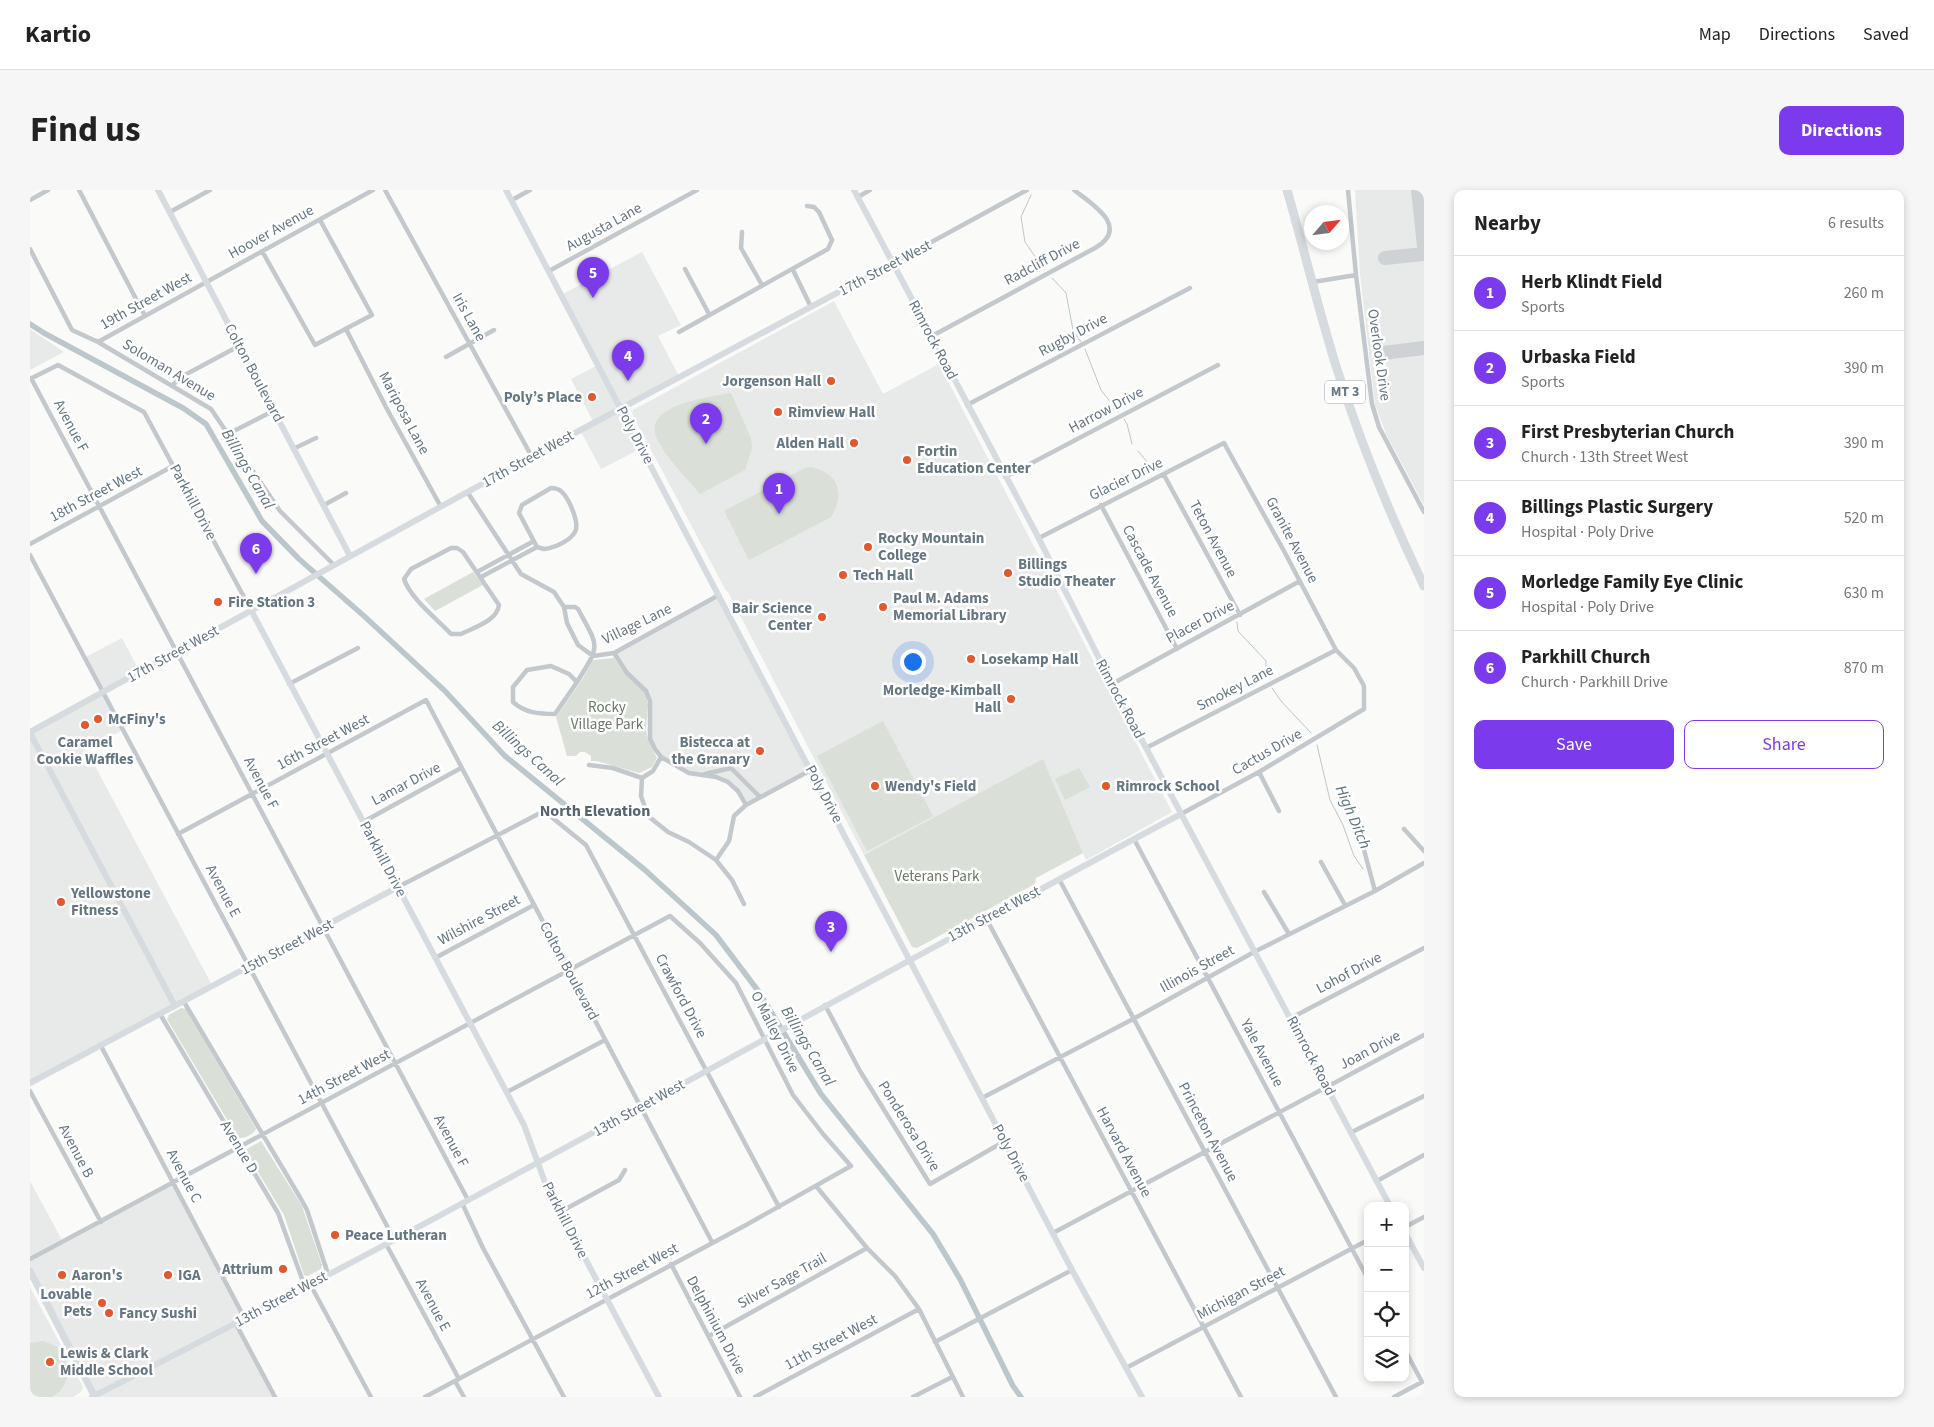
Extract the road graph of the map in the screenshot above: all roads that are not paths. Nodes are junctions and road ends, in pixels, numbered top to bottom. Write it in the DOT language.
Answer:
graph roads {
  1 [pos="48,190"];
  2 [pos="79,190"];
  3 [pos="158,190"];
  4 [pos="210,190"];
  5 [pos="374,190"];
  6 [pos="385,190"];
  7 [pos="506,190"];
  8 [pos="530,190"];
  9 [pos="697,190"];
  10 [pos="854,190"];
  11 [pos="870,190"];
  12 [pos="1027,190"];
  13 [pos="1074,190"];
  14 [pos="1287,190"];
  15 [pos="1348,190"];
  16 [pos="363,192"];
  17 [pos="858,197"];
  18 [pos="30,200"];
  19 [pos="512,200"];
  20 [pos="807,206"];
  21 [pos="170,212"];
  22 [pos="320,220"];
  23 [pos="742,232"];
  24 [pos="30,249"];
  25 [pos="262,251"];
  26 [pos="893,263"];
  27 [pos="685,269"];
  28 [pos="793,270"];
  29 [pos="549,271"];
  30 [pos="1356,275"];
  31 [pos="206,282"];
  32 [pos="1313,282"];
  33 [pos="762,285"];
  34 [pos="1190,288"];
  35 [pos="811,307"];
  36 [pos="709,314"];
  37 [pos="145,316"];
  38 [pos="346,329"];
  39 [pos="494,330"];
  40 [pos="679,332"];
  41 [pos="932,336"];
  42 [pos="98,342"];
  43 [pos="470,344"];
  44 [pos="239,346"];
  45 [pos="446,357"];
  46 [pos="1218,365"];
  47 [pos="31,379"];
  48 [pos="173,385"];
  49 [pos="967,405"];
  50 [pos="621,408"];
  51 [pos="274,411"];
  52 [pos="228,434"];
  53 [pos="316,438"];
  54 [pos="1224,443"];
  55 [pos="293,449"];
  56 [pos="532,457"];
  57 [pos="173,466"];
  58 [pos="1164,475"];
  59 [pos="1005,476"];
  60 [pos="468,493"];
  61 [pos="346,494"];
  62 [pos="1101,505"];
  63 [pos="99,506"];
  64 [pos="324,506"];
  65 [pos="441,507"];
  66 [pos="1424,512"];
  67 [pos="1039,538"];
  68 [pos="534,541"];
  69 [pos="30,544"];
  70 [pos="538,547"];
  71 [pos="508,555"];
  72 [pos="30,556"];
  73 [pos="350,556"];
  74 [pos="512,560"];
  75 [pos="334,565"];
  76 [pos="477,572"];
  77 [pos="481,577"];
  78 [pos="1300,581"];
  79 [pos="1424,586"];
  80 [pos="719,595"];
  81 [pos="564,607"];
  82 [pos="252,610"];
  83 [pos="1240,615"];
  84 [pos="358,648"];
  85 [pos="1176,649"];
  86 [pos="1336,650"];
  87 [pos="177,652"];
  88 [pos="614,653"];
  89 [pos="594,656"];
  90 [pos="577,682"];
  91 [pos="289,684"];
  92 [pos="1112,684"];
  93 [pos="103,692"];
  94 [pos="426,700"];
  95 [pos="1364,709"];
  96 [pos="30,732"];
  97 [pos="1146,748"];
  98 [pos="327,754"];
  99 [pos="661,756"];
  100 [pos="589,765"];
  101 [pos="462,768"];
  102 [pos="811,770"];
  103 [pos="1259,772"];
  104 [pos="700,775"];
  105 [pos="642,778"];
  106 [pos="252,794"];
  107 [pos="760,797"];
  108 [pos="746,805"];
  109 [pos="1279,810"];
  110 [pos="544,811"];
  111 [pos="1181,814"];
  112 [pos="363,822"];
  113 [pos="1404,829"];
  114 [pos="178,834"];
  115 [pos="498,837"];
  116 [pos="1134,839"];
  117 [pos="1364,850"];
  118 [pos="1424,851"];
  119 [pos="716,860"];
  120 [pos="1321,862"];
  121 [pos="1424,863"];
  122 [pos="1059,879"];
  123 [pos="398,888"];
  124 [pos="1375,891"];
  125 [pos="1264,892"];
  126 [pos="744,904"];
  127 [pos="534,905"];
  128 [pos="1345,905"];
  129 [pos="670,916"];
  130 [pos="986,918"];
  131 [pos="324,927"];
  132 [pos="1289,934"];
  133 [pos="634,935"];
  134 [pos="1422,949"];
  135 [pos="1254,952"];
  136 [pos="435,958"];
  137 [pos="911,959"];
  138 [pos="250,967"];
  139 [pos="568,970"];
  140 [pos="1208,977"];
  141 [pos="184,1002"];
  142 [pos="825,1005"];
  143 [pos="175,1006"];
  144 [pos="160,1014"];
  145 [pos="1134,1018"];
  146 [pos="1291,1018"];
  147 [pos="470,1023"];
  148 [pos="1424,1035"];
  149 [pos="765,1038"];
  150 [pos="605,1040"];
  151 [pos="100,1046"];
  152 [pos="1060,1057"];
  153 [pos="396,1064"];
  154 [pos="707,1071"];
  155 [pos="30,1083"];
  156 [pos="1327,1087"];
  157 [pos="30,1091"];
  158 [pos="507,1092"];
  159 [pos="1424,1096"];
  160 [pos="982,1098"];
  161 [pos="322,1103"];
  162 [pos="641,1108"];
  163 [pos="1280,1112"];
  164 [pos="1352,1132"];
  165 [pos="263,1135"];
  166 [pos="1005,1141"];
  167 [pos="240,1148"];
  168 [pos="1204,1152"];
  169 [pos="1424,1155"];
  170 [pos="538,1163"];
  171 [pos="851,1166"];
  172 [pos="625,1170"];
  173 [pos="1377,1181"];
  174 [pos="174,1183"];
  175 [pos="816,1186"];
  176 [pos="1131,1192"];
  177 [pos="465,1202"];
  178 [pos="1388,1202"];
  179 [pos="779,1207"];
  180 [pos="560,1212"];
  181 [pos="1424,1217"];
  182 [pos="101,1222"];
  183 [pos="1409,1225"];
  184 [pos="1053,1233"];
  185 [pos="394,1240"];
  186 [pos="1409,1240"];
  187 [pos="712,1242"];
  188 [pos="1364,1242"];
  189 [pos="386,1244"];
  190 [pos="867,1248"];
  191 [pos="1352,1248"];
  192 [pos="30,1259"];
  193 [pos="671,1264"];
  194 [pos="1424,1268"];
  195 [pos="1072,1270"];
  196 [pos="30,1271"];
  197 [pos="1364,1271"];
  198 [pos="328,1274"];
  199 [pos="307,1285"];
  200 [pos="1278,1287"];
  201 [pos="606,1299"];
  202 [pos="919,1309"];
  203 [pos="245,1319"];
  204 [pos="236,1324"];
  205 [pos="1204,1327"];
  206 [pos="709,1336"];
  207 [pos="532,1339"];
  208 [pos="935,1342"];
  209 [pos="1409,1358"];
  210 [pos="1126,1368"];
  211 [pos="952,1376"];
  212 [pos="457,1380"];
  213 [pos="94,1397"];
  214 [pos="275,1397"];
  215 [pos="371,1397"];
  216 [pos="425,1397"];
  217 [pos="464,1397"];
  218 [pos="564,1397"];
  219 [pos="658,1397"];
  220 [pos="740,1397"];
  221 [pos="755,1397"];
  222 [pos="913,1397"];
  223 [pos="963,1397"];
  224 [pos="1142,1397"];
  225 [pos="1241,1397"];
  226 [pos="1336,1397"];
  227 [pos="1394,1397"];
  1 -- 18 [label="street"];
  2 -- 37 [label="street"];
  3 -- 21 [label="street, Colton Boulevard"];
  4 -- 21 [label="street"];
  5 -- 16 [label="street, Hoover Avenue"];
  6 -- 43 [label="street, Iris Lane"];
  7 -- 19 [label="street, Poly Drive"];
  8 -- 19 [label="street"];
  9 -- 29 [label="street, Augusta Lane"];
  10 -- 17 [label="street, Rimrock Road"];
  11 -- 17 [label="street"];
  12 -- 26 [label="street, 17th Street West"];
  13 -- 41 [label="street, Radcliff Drive"];
  14 -- 32 [label="highway, MT 3"];
  15 -- 30 [label="street, Overlook Drive"];
  16 -- 22 [label="street, Hoover Avenue"];
  17 -- 26 [label="street, Rimrock Road"];
  19 -- 29 [label="street, Poly Drive"];
  20 -- 28 [label="street"];
  21 -- 31 [label="street, Colton Boulevard"];
  22 -- 25 [label="street, Hoover Avenue"];
  22 -- 38 [label="street"];
  23 -- 33 [label="street"];
  24 -- 42 [label="street"];
  25 -- 31 [label="street, Hoover Avenue"];
  25 -- 38 [label="street"];
  26 -- 35 [label="street, 17th Street West"];
  26 -- 41 [label="street, Rimrock Road"];
  27 -- 36 [label="street"];
  28 -- 33 [label="street"];
  28 -- 35 [label="street"];
  29 -- 50 [label="street, Poly Drive"];
  30 -- 32 [label="street"];
  30 -- 66 [label="street, Overlook Drive"];
  31 -- 37 [label="street, 19th Street West"];
  31 -- 44 [label="street, Colton Boulevard"];
  32 -- 79 [label="highway, MT 3"];
  33 -- 36 [label="street"];
  34 -- 49 [label="street, Rugby Drive"];
  35 -- 50 [label="street, 17th Street West"];
  36 -- 40 [label="street"];
  37 -- 42 [label="street, 19th Street West"];
  38 -- 65 [label="street, Mariposa Lane"];
  39 -- 43 [label="street"];
  41 -- 49 [label="street, Rimrock Road"];
  42 -- 48 [label="street, Soloman Avenue"];
  43 -- 45 [label="street"];
  43 -- 56 [label="street, Iris Lane"];
  44 -- 48 [label="street"];
  44 -- 51 [label="street, Colton Boulevard"];
  46 -- 59 [label="street, Harrow Drive"];
  47 -- 57 [label="street, Parkhill Drive"];
  47 -- 63 [label="street, Avenue F"];
  48 -- 52 [label="street, Soloman Avenue"];
  49 -- 59 [label="street, Rimrock Road"];
  50 -- 56 [label="street, 17th Street West"];
  50 -- 80 [label="street, Poly Drive"];
  51 -- 52 [label="street"];
  51 -- 55 [label="street, Colton Boulevard"];
  52 -- 75 [label="street, Soloman Avenue"];
  53 -- 55 [label="street"];
  54 -- 58 [label="street, Glacier Drive"];
  54 -- 78 [label="street, Granite Avenue"];
  55 -- 64 [label="street, Colton Boulevard"];
  56 -- 60 [label="street, 17th Street West"];
  57 -- 63 [label="street, 18th Street West"];
  57 -- 82 [label="street, Parkhill Drive"];
  58 -- 62 [label="street, Glacier Drive"];
  58 -- 83 [label="street, Teton Avenue"];
  59 -- 67 [label="street, Rimrock Road"];
  60 -- 65 [label="street, 17th Street West"];
  60 -- 71 [label="street, Village Lane"];
  61 -- 64 [label="street"];
  62 -- 67 [label="street, Glacier Drive"];
  62 -- 85 [label="street, Cascade Avenue"];
  63 -- 69 [label="street, 18th Street West"];
  63 -- 87 [label="street, Avenue F"];
  64 -- 73 [label="street, Colton Boulevard"];
  65 -- 73 [label="street, 17th Street West"];
  67 -- 92 [label="street, Rimrock Road"];
  68 -- 70 [label="street"];
  68 -- 70 [label="street"];
  68 -- 71 [label="street"];
  70 -- 74 [label="street"];
  71 -- 74 [label="street, Village Lane"];
  71 -- 76 [label="street"];
  72 -- 93 [label="street, Avenue E"];
  73 -- 75 [label="street, 17th Street West"];
  74 -- 77 [label="street"];
  74 -- 81 [label="street, Village Lane"];
  75 -- 82 [label="street, 17th Street West"];
  76 -- 77 [label="street"];
  76 -- 77 [label="street"];
  78 -- 83 [label="street, Placer Drive"];
  78 -- 86 [label="street, Granite Avenue"];
  80 -- 88 [label="street, Village Lane"];
  80 -- 102 [label="street, Poly Drive"];
  81 -- 89 [label="street, Village Lane"];
  81 -- 89 [label="street"];
  82 -- 87 [label="street, 17th Street West"];
  82 -- 91 [label="street, Parkhill Drive"];
  83 -- 85 [label="street, Placer Drive"];
  84 -- 91 [label="street"];
  85 -- 92 [label="street, Placer Drive"];
  86 -- 95 [label="street, Granite Avenue"];
  86 -- 97 [label="street, Smokey Lane"];
  87 -- 93 [label="street, 17th Street West"];
  87 -- 106 [label="street, Avenue F"];
  88 -- 89 [label="street, Village Lane"];
  88 -- 99 [label="street"];
  89 -- 90 [label="street"];
  90 -- 90 [label="street"];
  91 -- 98 [label="street, Parkhill Drive"];
  92 -- 97 [label="street, Rimrock Road"];
  93 -- 96 [label="street, 17th Street West"];
  93 -- 114 [label="street, Avenue E"];
  94 -- 98 [label="street, 16th Street West"];
  94 -- 101 [label="street, Colton Boulevard"];
  95 -- 103 [label="street, Cactus Drive"];
  96 -- 143 [label="street"];
  97 -- 111 [label="street, Rimrock Road"];
  98 -- 106 [label="street, 16th Street West"];
  98 -- 112 [label="street, Parkhill Drive"];
  99 -- 104 [label="street"];
  99 -- 105 [label="street"];
  100 -- 105 [label="street"];
  101 -- 112 [label="street, Lamar Drive"];
  101 -- 115 [label="street, Colton Boulevard"];
  102 -- 107 [label="street"];
  102 -- 137 [label="street, Poly Drive"];
  103 -- 109 [label="street"];
  103 -- 111 [label="street, Cactus Drive"];
  104 -- 107 [label="street"];
  104 -- 108 [label="street"];
  105 -- 119 [label="street"];
  106 -- 114 [label="street, 16th Street West"];
  106 -- 131 [label="street, Avenue F"];
  107 -- 108 [label="street"];
  108 -- 119 [label="street"];
  110 -- 115 [label="street, 15th Street West"];
  110 -- 133 [label="street, Crawford Drive"];
  111 -- 116 [label="street, 13th Street West"];
  111 -- 135 [label="street, Rimrock Road"];
  112 -- 123 [label="street, Parkhill Drive"];
  113 -- 118 [label="street"];
  114 -- 138 [label="street, Avenue E"];
  115 -- 123 [label="street, 15th Street West"];
  115 -- 127 [label="street, Colton Boulevard"];
  116 -- 122 [label="street, 13th Street West"];
  116 -- 140 [label="street, Yale Avenue"];
  117 -- 124 [label="street"];
  119 -- 126 [label="street"];
  120 -- 128 [label="street"];
  121 -- 124 [label="street, Illinois Street"];
  122 -- 130 [label="street, 13th Street West"];
  122 -- 145 [label="street, Princeton Avenue"];
  123 -- 131 [label="street, 15th Street West"];
  123 -- 136 [label="street, Parkhill Drive"];
  124 -- 128 [label="street, Illinois Street"];
  125 -- 132 [label="street"];
  127 -- 136 [label="street, Wilshire Street"];
  127 -- 139 [label="street, Colton Boulevard"];
  128 -- 132 [label="street, Illinois Street"];
  129 -- 133 [label="street, 14th Street West"];
  129 -- 149 [label="street, O Malley Drive"];
  130 -- 137 [label="street, 13th Street West"];
  130 -- 152 [label="street, Harvard Avenue"];
  131 -- 138 [label="street, 15th Street West"];
  131 -- 153 [label="street, Avenue F"];
  132 -- 135 [label="street, Illinois Street"];
  133 -- 139 [label="street, 14th Street West"];
  133 -- 154 [label="street, Crawford Drive"];
  134 -- 146 [label="street, Lohof Drive"];
  135 -- 140 [label="street, Illinois Street"];
  135 -- 146 [label="street, Rimrock Road"];
  136 -- 147 [label="street, Parkhill Drive"];
  137 -- 142 [label="street, 13th Street West"];
  137 -- 160 [label="street, Poly Drive"];
  138 -- 141 [label="street, 15th Street West"];
  138 -- 161 [label="street, Avenue E"];
  139 -- 147 [label="street, 14th Street West"];
  139 -- 150 [label="street, Colton Boulevard"];
  140 -- 145 [label="street, Illinois Street"];
  140 -- 163 [label="street, Yale Avenue"];
  141 -- 143 [label="street, 15th Street West"];
  141 -- 165 [label="street, Avenue D"];
  142 -- 149 [label="street, 13th Street West"];
  142 -- 166 [label="street, Ponderosa Drive"];
  143 -- 144 [label="street, 15th Street West"];
  144 -- 151 [label="street, 15th Street West"];
  144 -- 167 [label="street, Avenue D"];
  145 -- 152 [label="street, Illinois Street"];
  145 -- 168 [label="street, Princeton Avenue"];
  146 -- 156 [label="street, Rimrock Road"];
  147 -- 153 [label="street, 14th Street West"];
  147 -- 158 [label="street, Parkhill Drive"];
  148 -- 156 [label="street, Joan Drive"];
  149 -- 154 [label="street, 13th Street West"];
  149 -- 171 [label="street, O Malley Drive"];
  150 -- 158 [label="street"];
  150 -- 162 [label="street, Colton Boulevard"];
  151 -- 155 [label="street, 15th Street West"];
  151 -- 174 [label="street, Avenue C"];
  152 -- 160 [label="street, Illinois Street"];
  152 -- 176 [label="street, Harvard Avenue"];
  153 -- 161 [label="street, 14th Street West"];
  153 -- 177 [label="street, Avenue F"];
  154 -- 162 [label="street, 13th Street West"];
  154 -- 179 [label="street, Crawford Drive"];
  156 -- 163 [label="street, Joan Drive"];
  156 -- 164 [label="street, Rimrock Road"];
  157 -- 182 [label="street, Avenue B"];
  158 -- 170 [label="street, Parkhill Drive"];
  159 -- 164 [label="street"];
  160 -- 166 [label="street, Poly Drive"];
  161 -- 165 [label="street, 14th Street West"];
  161 -- 185 [label="street, Avenue E"];
  162 -- 170 [label="street, 13th Street West"];
  162 -- 187 [label="street, Colton Boulevard"];
  163 -- 168 [label="street, Joan Drive"];
  163 -- 191 [label="street, Yale Avenue"];
  164 -- 173 [label="street, Rimrock Road"];
  165 -- 167 [label="street, 14th Street West"];
  165 -- 198 [label="street, Avenue D"];
  166 -- 184 [label="street, Poly Drive"];
  167 -- 174 [label="street, 14th Street West"];
  167 -- 199 [label="street, Avenue D"];
  168 -- 176 [label="street, Joan Drive"];
  168 -- 200 [label="street, Princeton Avenue"];
  169 -- 173 [label="street"];
  170 -- 177 [label="street, 13th Street West"];
  170 -- 180 [label="street, Parkhill Drive"];
  171 -- 175 [label="street, 12th Street West"];
  172 -- 180 [label="street"];
  173 -- 178 [label="street, Rimrock Road"];
  174 -- 182 [label="street, 14th Street West"];
  174 -- 203 [label="street, Avenue C"];
  175 -- 179 [label="street, 12th Street West"];
  175 -- 190 [label="street"];
  176 -- 184 [label="street, Joan Drive"];
  176 -- 205 [label="street, Harvard Avenue"];
  177 -- 185 [label="street, 13th Street West"];
  177 -- 207 [label="street, Avenue F"];
  179 -- 187 [label="street, 12th Street West"];
  180 -- 201 [label="street, Parkhill Drive"];
  181 -- 183 [label="street"];
  182 -- 192 [label="street, 14th Street West"];
  184 -- 195 [label="street, Poly Drive"];
  185 -- 189 [label="street, 13th Street West"];
  186 -- 194 [label="street"];
  187 -- 193 [label="street, 12th Street West"];
  188 -- 191 [label="street, Michigan Street"];
  189 -- 198 [label="street, 13th Street West"];
  189 -- 212 [label="street, Avenue E"];
  190 -- 202 [label="street"];
  190 -- 206 [label="street, Silver Sage Trail"];
  191 -- 197 [label="street, Yale Avenue"];
  191 -- 200 [label="street, Michigan Street"];
  193 -- 201 [label="street, 12th Street West"];
  193 -- 206 [label="street, Delphinium Drive"];
  195 -- 208 [label="street"];
  195 -- 210 [label="street, Poly Drive"];
  196 -- 213 [label="main road"];
  198 -- 199 [label="street, 13th Street West"];
  199 -- 203 [label="street, 13th Street West"];
  199 -- 215 [label="street, Avenue D"];
  200 -- 205 [label="street, Michigan Street"];
  200 -- 226 [label="street, Princeton Avenue"];
  201 -- 207 [label="street, 12th Street West"];
  201 -- 219 [label="street, Parkhill Drive"];
  202 -- 208 [label="street"];
  202 -- 221 [label="street, 11th Street West"];
  203 -- 204 [label="street, 13th Street West"];
  204 -- 213 [label="street, 13th Street West"];
  204 -- 214 [label="street"];
  205 -- 210 [label="street, Michigan Street"];
  205 -- 225 [label="street, Harvard Avenue"];
  206 -- 220 [label="street, Delphinium Drive"];
  207 -- 212 [label="street, 12th Street West"];
  207 -- 218 [label="street, Avenue F"];
  208 -- 211 [label="street"];
  209 -- 227 [label="street"];
  210 -- 224 [label="street, Poly Drive"];
  211 -- 222 [label="street"];
  211 -- 223 [label="street"];
  212 -- 216 [label="street, 12th Street West"];
  212 -- 217 [label="street, Avenue E"];
}
